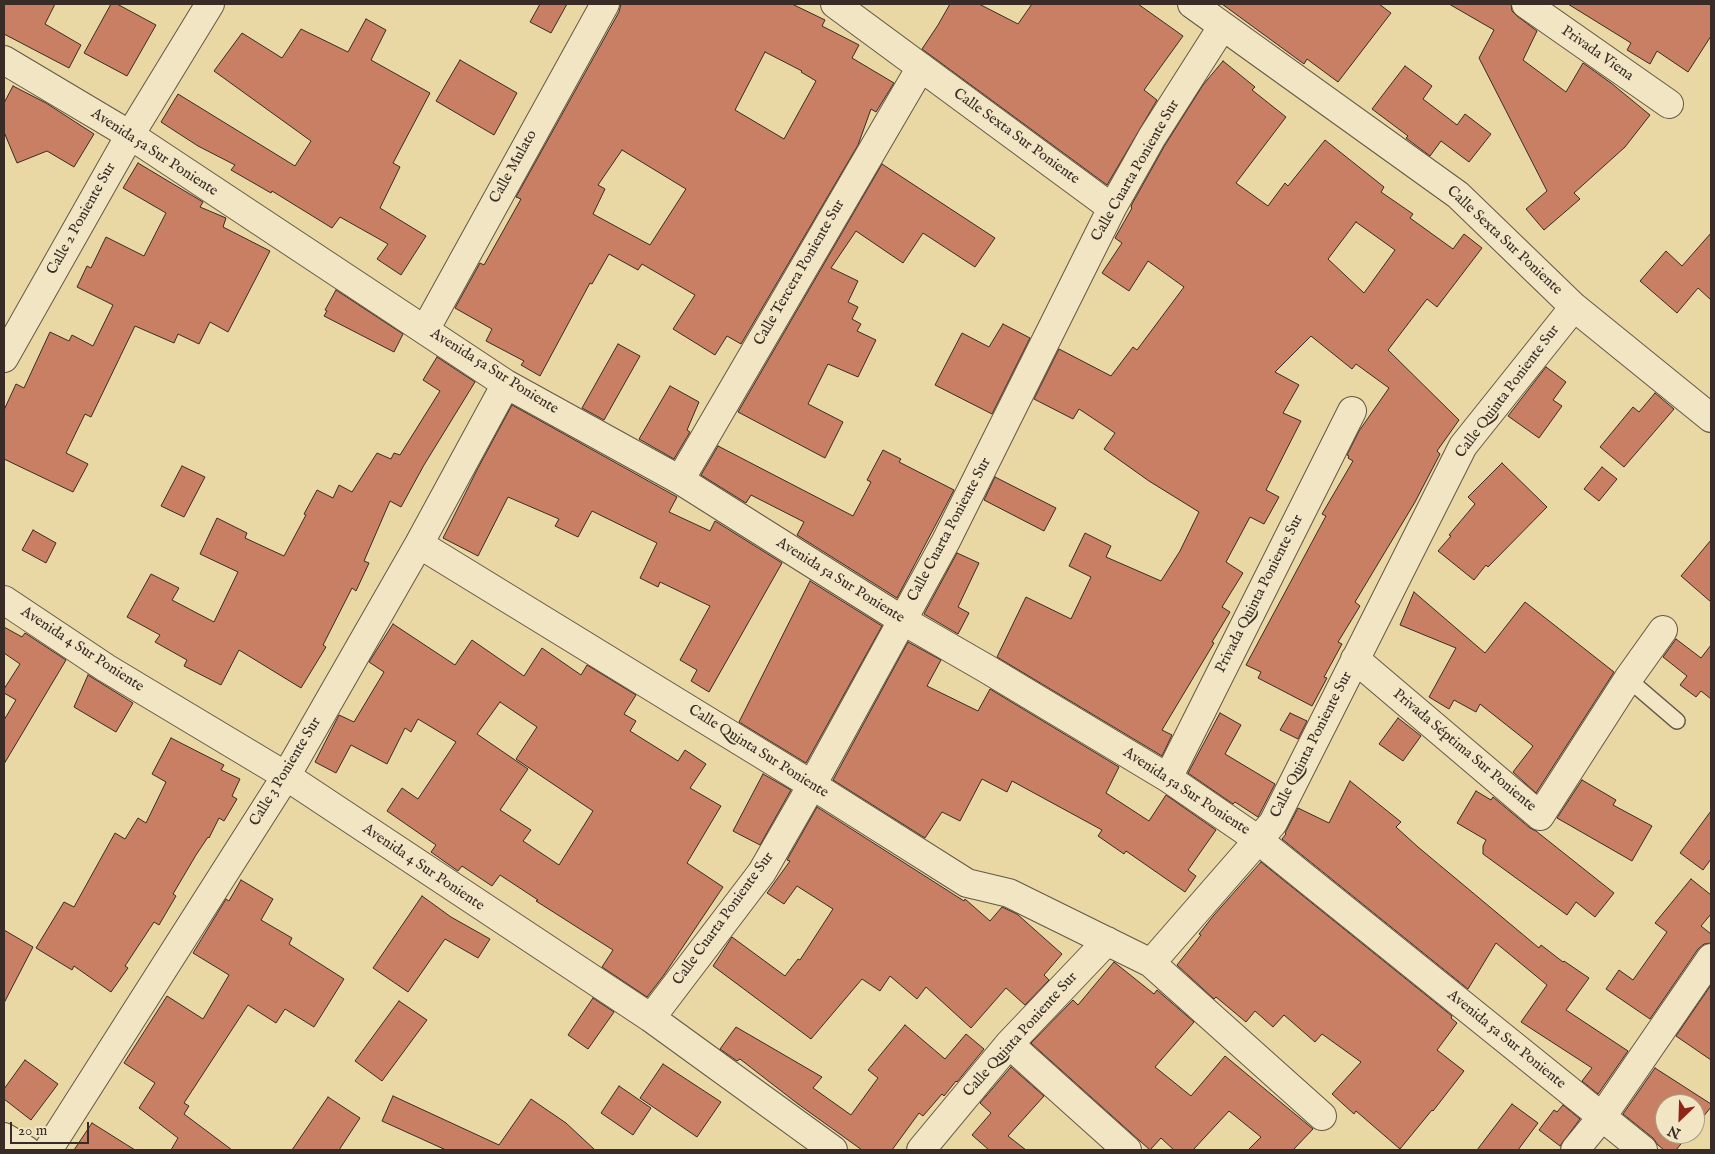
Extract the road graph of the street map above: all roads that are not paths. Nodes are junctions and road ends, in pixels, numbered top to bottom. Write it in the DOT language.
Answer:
graph roads {
  1 [pos="210,4"];
  2 [pos="605,4"];
  3 [pos="835,4"];
  4 [pos="1192,4"];
  5 [pos="1526,4"];
  6 [pos="1222,27"];
  7 [pos="4,60"];
  8 [pos="921,67"];
  9 [pos="1669,104"];
  10 [pos="130,135"];
  11 [pos="1112,208"];
  12 [pos="1574,307"];
  13 [pos="425,330"];
  14 [pos="4,358"];
  15 [pos="506,384"];
  16 [pos="1352,411"];
  17 [pos="1711,418"];
  18 [pos="680,480"];
  19 [pos="418,544"];
  20 [pos="4,600"];
  21 [pos="902,620"];
  22 [pos="1663,630"];
  23 [pos="1355,659"];
  24 [pos="1628,680"];
  25 [pos="1677,721"];
  26 [pos="286,776"];
  27 [pos="1168,778"];
  28 [pos="812,784"];
  29 [pos="1257,839"];
  30 [pos="1107,940"];
  31 [pos="1711,958"];
  32 [pos="1151,963"];
  33 [pos="651,1018"];
  34 [pos="1009,1044"];
  35 [pos="1322,1116"];
  36 [pos="1601,1118"];
  37 [pos="4,1137"];
  38 [pos="26,1150"];
  39 [pos="48,1150"];
  40 [pos="833,1150"];
  41 [pos="921,1150"];
  42 [pos="1127,1150"];
  43 [pos="1575,1150"];
  44 [pos="1643,1150"];
  1 -- 10 [label="street, Calle 2 Poniente Sur"];
  2 -- 13 [label="street, Calle Mulato"];
  3 -- 8 [label="street, Calle Sexta Sur Poniente"];
  4 -- 6 [label="street, Calle Sexta Sur Poniente"];
  5 -- 9 [label="street, Privada Viena"];
  6 -- 11 [label="street, Calle Cuarta Poniente Sur"];
  6 -- 12 [label="street, Calle Sexta Sur Poniente"];
  7 -- 10 [label="street, Avenida 5a Sur Poniente"];
  8 -- 11 [label="street, Calle Sexta Sur Poniente"];
  8 -- 18 [label="street, Calle Tercera Poniente Sur"];
  10 -- 13 [label="street, Avenida 5a Sur Poniente"];
  10 -- 14 [label="street, Calle 2 Poniente Sur"];
  11 -- 21 [label="street, Calle Cuarta Poniente Sur"];
  12 -- 17 [label="street, Calle Sexta Sur Poniente"];
  12 -- 23 [label="street, Calle Quinta Poniente Sur"];
  13 -- 15 [label="street, Avenida 5a Sur Poniente"];
  15 -- 18 [label="street, Avenida 5a Sur Poniente"];
  15 -- 19 [label="street, Calle 3 Poniente Sur"];
  16 -- 27 [label="street, Privada Quinta Poniente Sur"];
  18 -- 21 [label="street, Avenida 5a Sur Poniente"];
  19 -- 26 [label="street, Calle 3 Poniente Sur"];
  19 -- 28 [label="street, Calle Quinta Sur Poniente"];
  20 -- 26 [label="street, Avenida 4 Sur Poniente"];
  21 -- 27 [label="street, Avenida 5a Sur Poniente"];
  21 -- 28 [label="street, Calle Cuarta Poniente Sur"];
  22 -- 24 [label="street, Privada Séptima Sur Poniente"];
  23 -- 24 [label="street, Privada Séptima Sur Poniente"];
  23 -- 29 [label="street, Calle Quinta Poniente Sur"];
  24 -- 25 [label="lane"];
  26 -- 33 [label="street, Avenida 4 Sur Poniente"];
  26 -- 39 [label="street, Calle 3 Poniente Sur"];
  27 -- 29 [label="street, Avenida 5a Sur Poniente"];
  28 -- 30 [label="street, Calle Quinta Sur Poniente"];
  28 -- 33 [label="street, Calle Cuarta Poniente Sur"];
  29 -- 32 [label="street, Calle Quinta Poniente Sur"];
  29 -- 36 [label="street, Avenida 5a Sur Poniente"];
  30 -- 32 [label="street"];
  30 -- 34 [label="street, Calle Quinta Poniente Sur"];
  31 -- 36 [label="street"];
  32 -- 35 [label="street"];
  33 -- 40 [label="street, Avenida 4 Sur Poniente"];
  34 -- 41 [label="street, Calle Quinta Poniente Sur"];
  34 -- 42 [label="street"];
  36 -- 43 [label="street"];
  36 -- 44 [label="street, Avenida 5a Sur Poniente"];
  37 -- 38 [label="street"];
}
